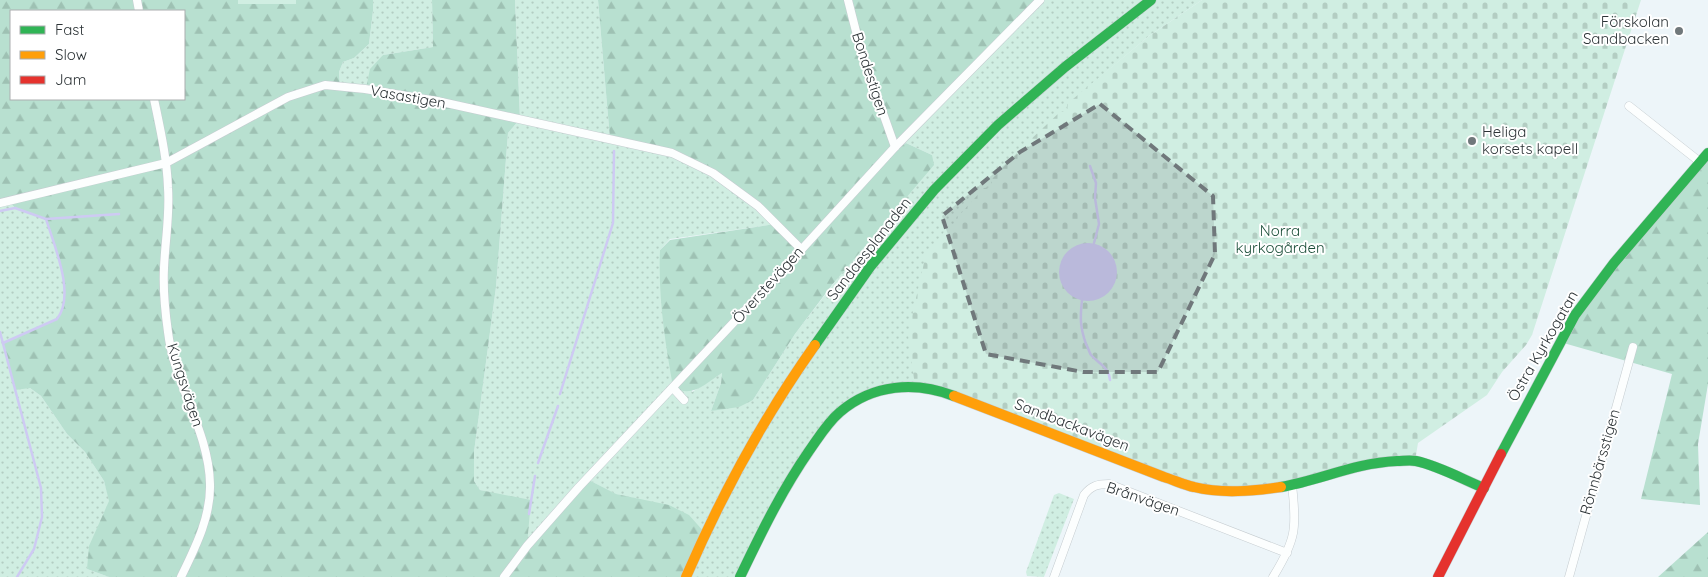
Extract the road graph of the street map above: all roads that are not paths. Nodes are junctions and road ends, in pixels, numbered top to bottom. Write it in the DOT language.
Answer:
graph roads {
  1 [pos="848,0"];
  2 [pos="1040,0"];
  3 [pos="1151,0"];
  4 [pos="154,100"];
  5 [pos="1629,106"];
  6 [pos="895,147"];
  7 [pos="1708,153"];
  8 [pos="1700,162"];
  9 [pos="166,163"];
  10 [pos="0,203"];
  11 [pos="801,249"];
  12 [pos="1633,347"];
  13 [pos="673,388"];
  14 [pos="684,400"];
  15 [pos="1292,485"];
  16 [pos="1484,488"];
  17 [pos="1287,553"];
  18 [pos="181,577"];
  19 [pos="504,577"];
  20 [pos="686,577"];
  21 [pos="740,577"];
  22 [pos="1054,577"];
  23 [pos="1272,577"];
  24 [pos="1438,577"];
  25 [pos="1569,577"];
  1 -- 6 [label="street, Bondestigen"];
  2 -- 6 [label="street, Överstevägen"];
  3 -- 20 [label="street, Sandaesplanaden"];
  4 -- 9 [label="street, Kungsvägen"];
  5 -- 8 [label="street"];
  6 -- 11 [label="street, Överstevägen"];
  7 -- 8 [label="street, Östra Kyrkogatan"];
  8 -- 16 [label="street, Östra Kyrkogatan"];
  9 -- 10 [label="street, Vasastigen"];
  9 -- 11 [label="street, Vasastigen"];
  9 -- 18 [label="street, Kungsvägen"];
  11 -- 13 [label="street, Överstevägen"];
  12 -- 25 [label="street, Rönnbärsstigen"];
  13 -- 14 [label="street"];
  13 -- 19 [label="street, Överstevägen"];
  15 -- 16 [label="street, Sandbackavägen"];
  15 -- 17 [label="street"];
  15 -- 21 [label="street, Sandbackavägen"];
  16 -- 24 [label="street, Östra Kyrkogatan"];
  17 -- 22 [label="street, Brånvägen"];
  17 -- 23 [label="street"];
}
